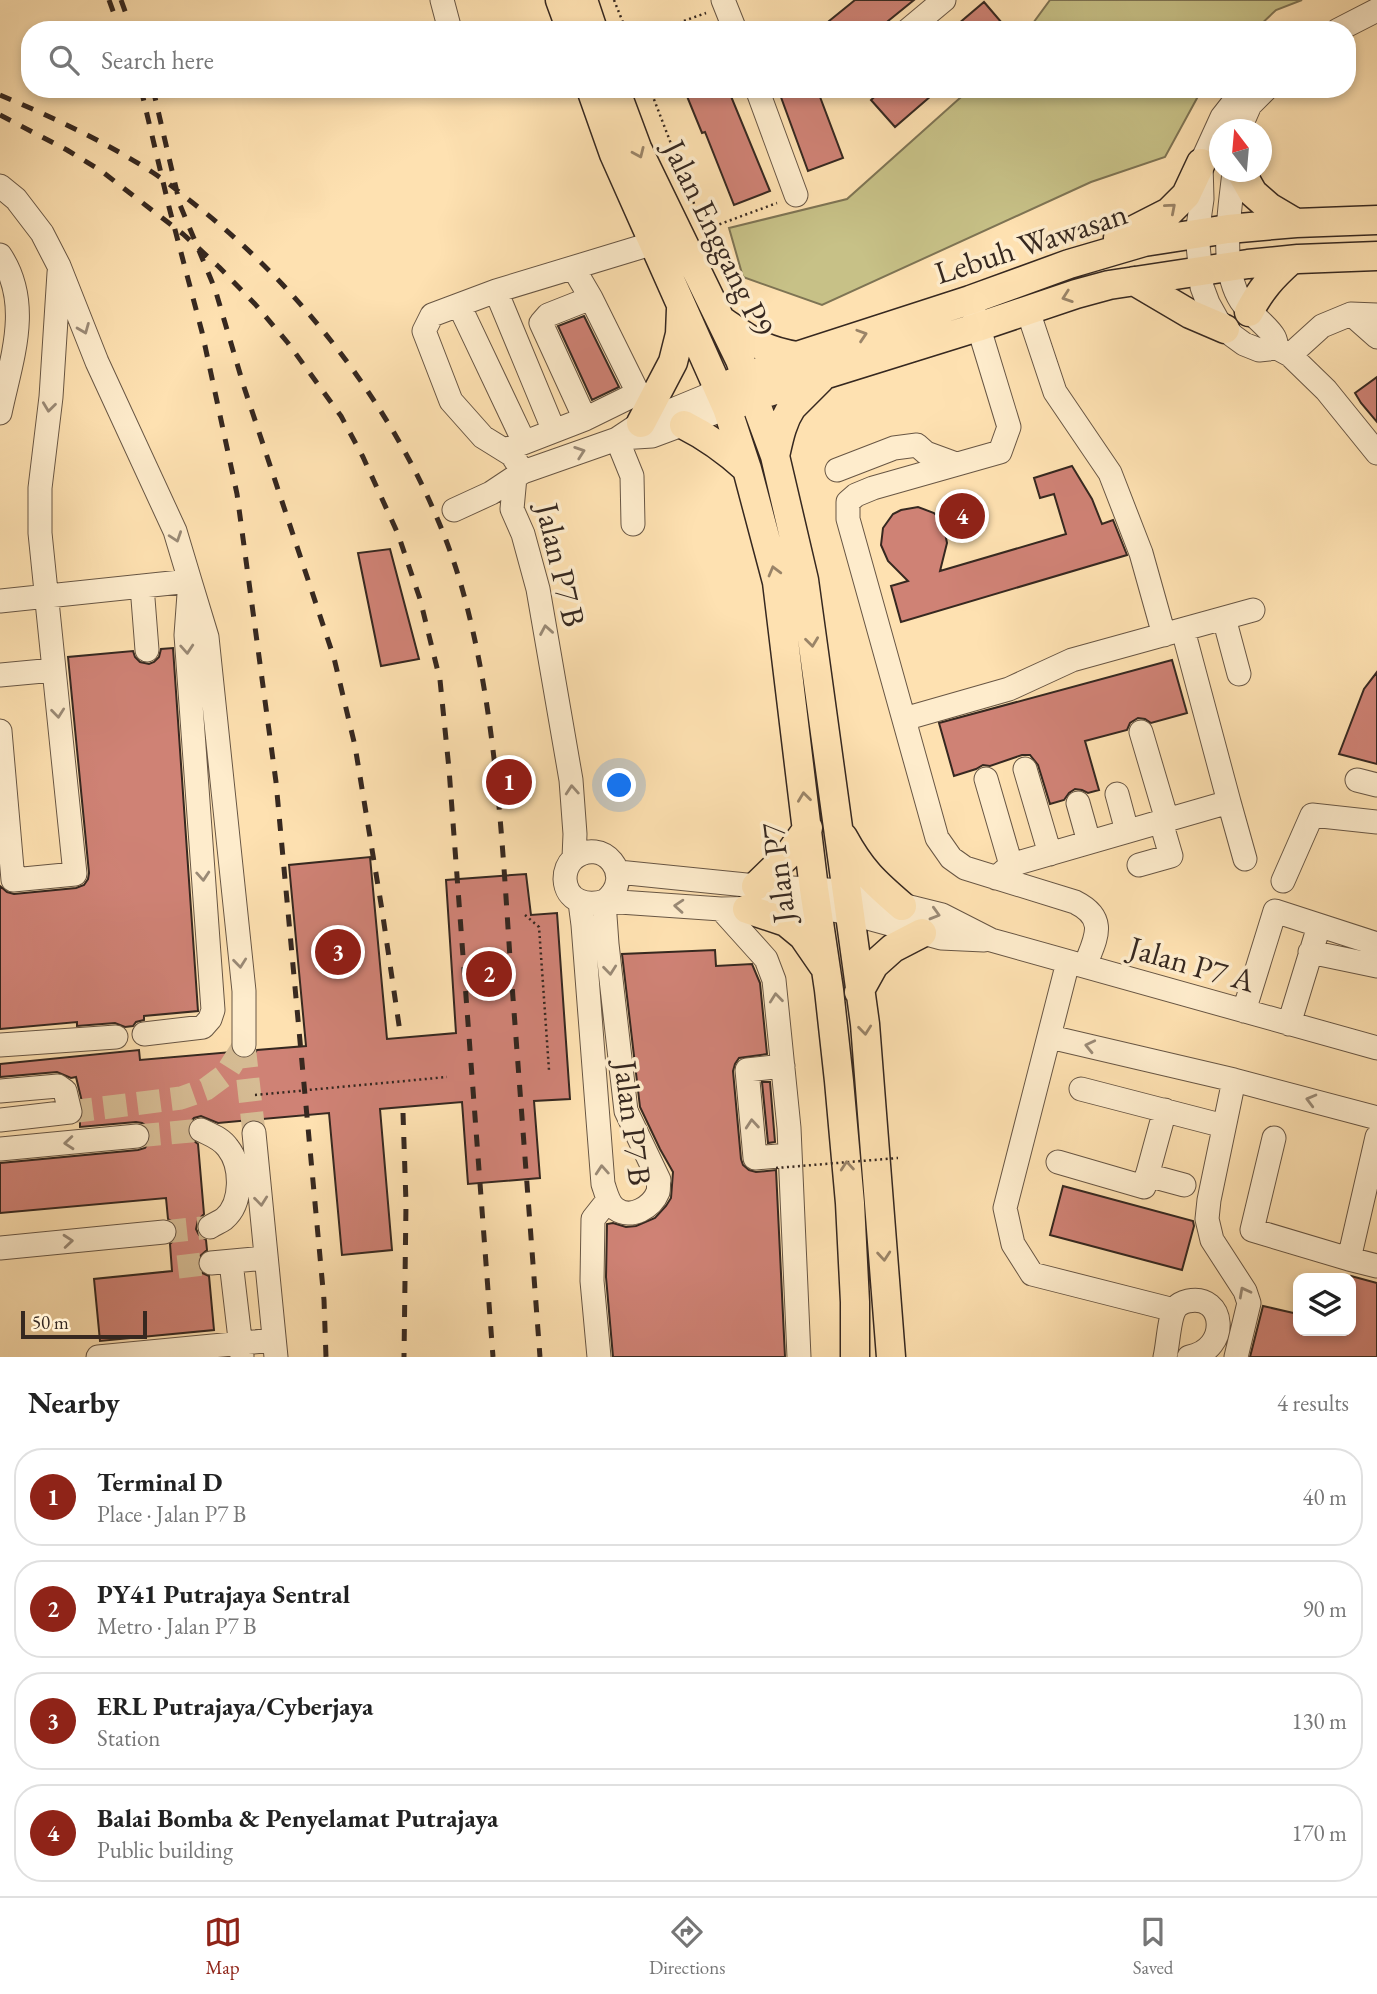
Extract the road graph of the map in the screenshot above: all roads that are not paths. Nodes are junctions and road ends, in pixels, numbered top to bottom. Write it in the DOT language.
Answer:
graph roads {
  1 [pos="442,0"];
  2 [pos="560,0"];
  3 [pos="583,0"];
  4 [pos="944,0"];
  5 [pos="729,2"];
  6 [pos="1377,10"];
  7 [pos="448,21"];
  8 [pos="567,21"];
  9 [pos="590,21"];
  10 [pos="733,21"];
  11 [pos="919,21"];
  12 [pos="1356,21"];
  13 [pos="1377,25"];
  14 [pos="1356,36"];
  15 [pos="595,98"];
  16 [pos="618,98"];
  17 [pos="760,98"];
  18 [pos="1237,98"];
  19 [pos="1257,98"];
  20 [pos="1244,119"];
  21 [pos="1201,163"];
  22 [pos="1233,182"];
  23 [pos="1247,182"];
  24 [pos="0,186"];
  25 [pos="796,195"];
  26 [pos="1377,220"];
  27 [pos="1296,223"];
  28 [pos="1228,229"];
  29 [pos="1197,234"];
  30 [pos="654,243"];
  31 [pos="0,255"];
  32 [pos="1377,256"];
  33 [pos="1291,260"];
  34 [pos="1069,264"];
  35 [pos="59,266"];
  36 [pos="1230,268"];
  37 [pos="574,269"];
  38 [pos="1201,272"];
  39 [pos="1134,281"];
  40 [pos="496,291"];
  41 [pos="591,298"];
  42 [pos="970,300"];
  43 [pos="459,305"];
  44 [pos="681,305"];
  45 [pos="1028,311"];
  46 [pos="1249,312"];
  47 [pos="1351,314"];
  48 [pos="1377,315"];
  49 [pos="720,320"];
  50 [pos="978,327"];
  51 [pos="1224,329"];
  52 [pos="1377,337"];
  53 [pos="1283,351"];
  54 [pos="797,356"];
  55 [pos="562,371"];
  56 [pos="823,376"];
  57 [pos="533,383"];
  58 [pos="749,387"];
  59 [pos="3,392"];
  60 [pos="722,399"];
  61 [pos="0,413"];
  62 [pos="585,419"];
  63 [pos="640,423"];
  64 [pos="684,425"];
  65 [pos="554,431"];
  66 [pos="617,439"];
  67 [pos="514,446"];
  68 [pos="1377,453"];
  69 [pos="775,456"];
  70 [pos="956,464"];
  71 [pos="747,469"];
  72 [pos="837,470"];
  73 [pos="519,474"];
  74 [pos="454,510"];
  75 [pos="190,581"];
  76 [pos="142,586"];
  77 [pos="46,596"];
  78 [pos="0,601"];
  79 [pos="1253,610"];
  80 [pos="1224,618"];
  81 [pos="1173,633"];
  82 [pos="147,650"];
  83 [pos="54,670"];
  84 [pos="1239,674"];
  85 [pos="0,675"];
  86 [pos="904,719"];
  87 [pos="0,731"];
  88 [pos="1141,732"];
  89 [pos="194,739"];
  90 [pos="1025,769"];
  91 [pos="986,779"];
  92 [pos="1117,794"];
  93 [pos="222,797"];
  94 [pos="1229,802"];
  95 [pos="1078,803"];
  96 [pos="1164,821"];
  97 [pos="1377,822"];
  98 [pos="836,825"];
  99 [pos="808,828"];
  100 [pos="1127,831"];
  101 [pos="1090,842"];
  102 [pos="1050,854"];
  103 [pos="574,858"];
  104 [pos="1245,859"];
  105 [pos="1139,865"];
  106 [pos="618,872"];
  107 [pos="1004,872"];
  108 [pos="1283,881"];
  109 [pos="815,898"];
  110 [pos="604,901"];
  111 [pos="741,901"];
  112 [pos="580,902"];
  113 [pos="847,902"];
  114 [pos="902,906"];
  115 [pos="1319,926"];
  116 [pos="922,933"];
  117 [pos="991,940"];
  118 [pos="1377,944"];
  119 [pos="1310,952"];
  120 [pos="1076,964"];
  121 [pos="1377,966"];
  122 [pos="826,970"];
  123 [pos="859,992"];
  124 [pos="1244,1011"];
  125 [pos="1289,1024"];
  126 [pos="145,1034"];
  127 [pos="116,1037"];
  128 [pos="1049,1037"];
  129 [pos="0,1045"];
  130 [pos="244,1045"];
  131 [pos="1377,1048"];
  132 [pos="783,1066"];
  133 [pos="1234,1080"];
  134 [pos="1081,1089"];
  135 [pos="0,1091"];
  136 [pos="1165,1110"];
  137 [pos="1377,1118"];
  138 [pos="0,1120"];
  139 [pos="1224,1126"];
  140 [pos="201,1130"];
  141 [pos="254,1133"];
  142 [pos="137,1136"];
  143 [pos="1377,1137"];
  144 [pos="1274,1138"];
  145 [pos="0,1149"];
  146 [pos="783,1161"];
  147 [pos="1058,1162"];
  148 [pos="1137,1178"];
  149 [pos="1184,1185"];
  150 [pos="608,1200"];
  151 [pos="210,1227"];
  152 [pos="164,1232"];
  153 [pos="0,1248"];
  154 [pos="1349,1259"];
  155 [pos="267,1264"];
  156 [pos="1377,1266"];
  157 [pos="1174,1310"];
  158 [pos="1215,1340"];
  159 [pos="275,1348"];
  160 [pos="241,1350"];
  161 [pos="1238,1351"];
  162 [pos="1171,1355"];
  163 [pos="98,1357"];
  164 [pos="599,1357"];
  165 [pos="799,1357"];
  166 [pos="855,1357"];
  167 [pos="891,1357"];
  168 [pos="1189,1357"];
  1 -- 7 [label="street"];
  2 -- 8 [label="main road"];
  3 -- 9 [label="main road"];
  4 -- 11 [label="street"];
  5 -- 10 [label="street"];
  6 -- 12 [label="street"];
  13 -- 14 [label="street"];
  15 -- 30 [label="main road, Jalan Enggang P9"];
  16 -- 49 [label="main road, Jalan Enggang P9, one-way"];
  17 -- 25 [label="street"];
  18 -- 21 [label="street"];
  19 -- 20 [label="street"];
  21 -- 29 [label="street"];
  34 -- 21 [label="main road, one-way"];
  22 -- 28 [label="street"];
  23 -- 27 [label="main road"];
  24 -- 35 [label="street"];
  26 -- 27 [label="main road, Lebuh Wawasan"];
  27 -- 28 [label="main road, Lebuh Wawasan"];
  28 -- 29 [label="main road, Lebuh Wawasan"];
  28 -- 36 [label="street"];
  29 -- 34 [label="main road, Lebuh Wawasan"];
  29 -- 38 [label="street"];
  30 -- 37 [label="street"];
  30 -- 44 [label="main road, Jalan Enggang P9"];
  31 -- 59 [label="street"];
  32 -- 33 [label="main road, Lebuh Wawasan"];
  33 -- 36 [label="main road, Lebuh Wawasan"];
  33 -- 46 [label="main road"];
  34 -- 42 [label="main road, Lebuh Wawasan"];
  35 -- 75 [label="street, one-way"];
  35 -- 77 [label="street, one-way"];
  36 -- 38 [label="main road, Lebuh Wawasan"];
  36 -- 46 [label="street"];
  37 -- 40 [label="street"];
  37 -- 41 [label="street"];
  38 -- 39 [label="main road, Lebuh Wawasan"];
  38 -- 51 [label="street"];
  39 -- 45 [label="main road, Lebuh Wawasan, one-way"];
  39 -- 51 [label="main road"];
  40 -- 43 [label="street"];
  40 -- 57 [label="street"];
  41 -- 55 [label="street"];
  41 -- 62 [label="street"];
  42 -- 50 [label="street"];
  54 -- 42 [label="main road, Lebuh Wawasan, one-way"];
  43 -- 67 [label="street"];
  43 -- 67 [label="street"];
  44 -- 60 [label="main road, Jalan P7"];
  44 -- 63 [label="main road"];
  45 -- 50 [label="main road, Lebuh Wawasan"];
  45 -- 81 [label="street"];
  46 -- 51 [label="street"];
  46 -- 53 [label="street"];
  47 -- 48 [label="street"];
  47 -- 52 [label="street"];
  47 -- 53 [label="street"];
  49 -- 54 [label="main road"];
  49 -- 58 [label="main road, Jalan Enggang P9"];
  50 -- 56 [label="main road, Lebuh Wawasan"];
  50 -- 70 [label="street"];
  51 -- 53 [label="street"];
  53 -- 68 [label="street"];
  54 -- 58 [label="main road, Lebuh Wawasan"];
  55 -- 57 [label="street"];
  55 -- 62 [label="street"];
  56 -- 58 [label="main road, Lebuh Wawasan"];
  56 -- 69 [label="main road"];
  57 -- 65 [label="street"];
  58 -- 60 [label="main road, Lebuh Wawasan"];
  58 -- 69 [label="main road, Jalan Enggang P9"];
  59 -- 61 [label="street"];
  60 -- 63 [label="street, Jalan P7 B"];
  60 -- 64 [label="street, Jalan P7 B"];
  60 -- 71 [label="main road, Jalan P7"];
  62 -- 65 [label="street"];
  63 -- 66 [label="street, Jalan P7 B"];
  64 -- 66 [label="street, Jalan P7 B"];
  64 -- 71 [label="main road"];
  65 -- 67 [label="street"];
  73 -- 66 [label="street, Jalan P7 B, one-way"];
  67 -- 73 [label="street"];
  69 -- 98 [label="main road, Jalan P7, one-way"];
  70 -- 72 [label="street"];
  70 -- 86 [label="street"];
  99 -- 71 [label="main road, Jalan P7, one-way"];
  73 -- 74 [label="street"];
  103 -- 73 [label="street, Jalan P7 B, one-way"];
  75 -- 76 [label="street"];
  75 -- 89 [label="street, one-way"];
  75 -- 93 [label="street"];
  76 -- 77 [label="street"];
  76 -- 82 [label="street"];
  77 -- 78 [label="street"];
  77 -- 83 [label="street"];
  79 -- 80 [label="street"];
  80 -- 81 [label="street"];
  80 -- 84 [label="street"];
  81 -- 86 [label="street"];
  81 -- 94 [label="street"];
  83 -- 85 [label="street"];
  83 -- 87 [label="street, one-way"];
  86 -- 107 [label="street"];
  88 -- 96 [label="street"];
  89 -- 93 [label="street"];
  89 -- 126 [label="street, one-way"];
  90 -- 102 [label="street"];
  91 -- 107 [label="street"];
  92 -- 100 [label="street"];
  93 -- 130 [label="street, one-way"];
  94 -- 96 [label="street"];
  94 -- 104 [label="street"];
  95 -- 101 [label="street"];
  96 -- 100 [label="street"];
  96 -- 105 [label="street"];
  97 -- 108 [label="street"];
  98 -- 113 [label="main road, Jalan P7"];
  98 -- 114 [label="main road"];
  99 -- 109 [label="main road, Jalan P7"];
  99 -- 111 [label="main road"];
  100 -- 101 [label="street"];
  101 -- 102 [label="street"];
  102 -- 107 [label="street"];
  103 -- 106 [label="street"];
  103 -- 112 [label="street, Jalan P7 B"];
  106 -- 110 [label="street, Jalan P7 B"];
  106 -- 111 [label="street"];
  107 -- 120 [label="street"];
  109 -- 111 [label="street"];
  109 -- 113 [label="street"];
  109 -- 122 [label="main road, Jalan P7"];
  111 -- 110 [label="street, one-way"];
  110 -- 112 [label="street"];
  110 -- 150 [label="street, Jalan P7 B, one-way"];
  111 -- 122 [label="main road"];
  132 -- 111 [label="street, one-way"];
  150 -- 112 [label="street, Jalan P7 B, one-way"];
  113 -- 114 [label="street, Jalan P7 A"];
  113 -- 116 [label="street, Jalan P7 A"];
  113 -- 123 [label="main road, Jalan P7"];
  114 -- 117 [label="street, Jalan P7 A, one-way"];
  115 -- 118 [label="street"];
  115 -- 119 [label="street"];
  115 -- 124 [label="street"];
  116 -- 117 [label="street, Jalan P7 A"];
  116 -- 123 [label="main road"];
  117 -- 120 [label="street, Jalan P7 A"];
  119 -- 121 [label="street"];
  119 -- 125 [label="street"];
  120 -- 124 [label="street, Jalan P7 A"];
  120 -- 128 [label="street"];
  166 -- 122 [label="main road, Jalan P7, one-way"];
  123 -- 167 [label="main road, Jalan P7, one-way"];
  124 -- 125 [label="street, Jalan P7 A"];
  125 -- 131 [label="street, Jalan P7 A"];
  127 -- 129 [label="street"];
  133 -- 128 [label="street, one-way"];
  128 -- 157 [label="street"];
  132 -- 146 [label="street"];
  146 -- 132 [label="street, one-way"];
  137 -- 133 [label="street, one-way"];
  133 -- 139 [label="street"];
  134 -- 136 [label="street"];
  135 -- 138 [label="street"];
  136 -- 139 [label="street"];
  136 -- 148 [label="street"];
  161 -- 139 [label="street, one-way"];
  140 -- 151 [label="street"];
  141 -- 155 [label="street, one-way"];
  142 -- 145 [label="street, one-way"];
  143 -- 154 [label="street"];
  144 -- 154 [label="street"];
  146 -- 165 [label="street"];
  147 -- 148 [label="street"];
  148 -- 149 [label="street"];
  150 -- 164 [label="street"];
  153 -- 152 [label="street, one-way"];
  154 -- 156 [label="street"];
  155 -- 159 [label="street"];
  155 -- 160 [label="street"];
  157 -- 158 [label="street"];
  157 -- 162 [label="street"];
  158 -- 161 [label="street"];
  158 -- 168 [label="street"];
  159 -- 160 [label="street"];
  160 -- 163 [label="street"];
}
